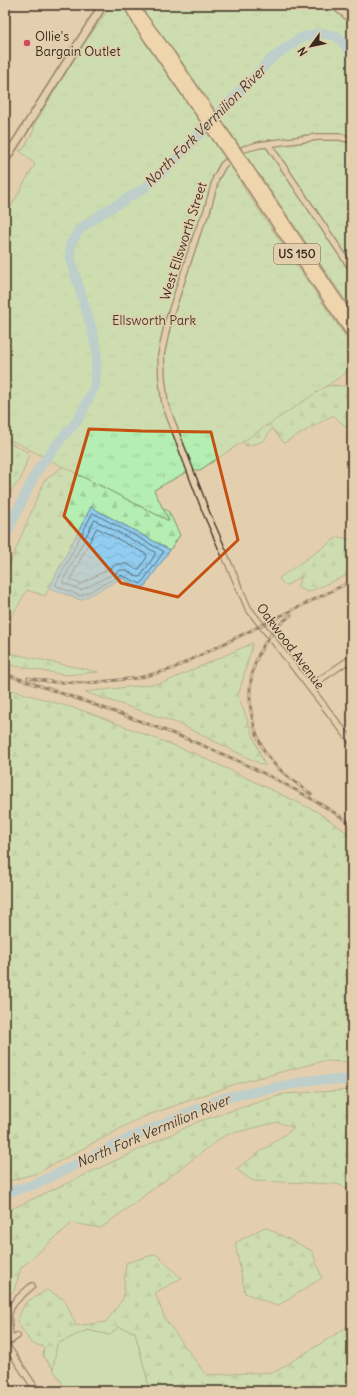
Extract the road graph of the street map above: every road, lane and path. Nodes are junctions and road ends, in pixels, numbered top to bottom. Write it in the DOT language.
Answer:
graph roads {
  1 [pos="102,5"];
  2 [pos="129,5"];
  3 [pos="132,5"];
  4 [pos="333,5"];
  5 [pos="352,20"];
  6 [pos="167,57"];
  7 [pos="352,140"];
  8 [pos="5,143"];
  9 [pos="268,144"];
  10 [pos="10,151"];
  11 [pos="5,160"];
  12 [pos="246,172"];
  13 [pos="352,269"];
  14 [pos="352,322"];
  15 [pos="352,334"];
  16 [pos="206,512"];
  17 [pos="352,658"];
  18 [pos="309,687"];
  19 [pos="352,742"];
  20 [pos="32,1286"];
  21 [pos="17,1336"];
  22 [pos="7,1342"];
  23 [pos="37,1391"];
  1 -- 10 [label="street"];
  2 -- 6 [label="main road, US 150"];
  3 -- 6 [label="main road, US 150"];
  4 -- 5 [label="street"];
  6 -- 12 [label="main road, US 150, bridge"];
  7 -- 9 [label="street, West Ellsworth Street"];
  8 -- 10 [label="street"];
  9 -- 13 [label="street"];
  9 -- 16 [label="street, West Ellsworth Street"];
  10 -- 11 [label="street"];
  12 -- 14 [label="main road, US 150"];
  12 -- 15 [label="main road, US 150"];
  16 -- 18 [label="street, Oakwood Avenue"];
  17 -- 18 [label="street"];
  18 -- 19 [label="street, Oakwood Avenue"];
  20 -- 22 [label="street"];
  21 -- 22 [label="street"];
  22 -- 23 [label="street"];
}
